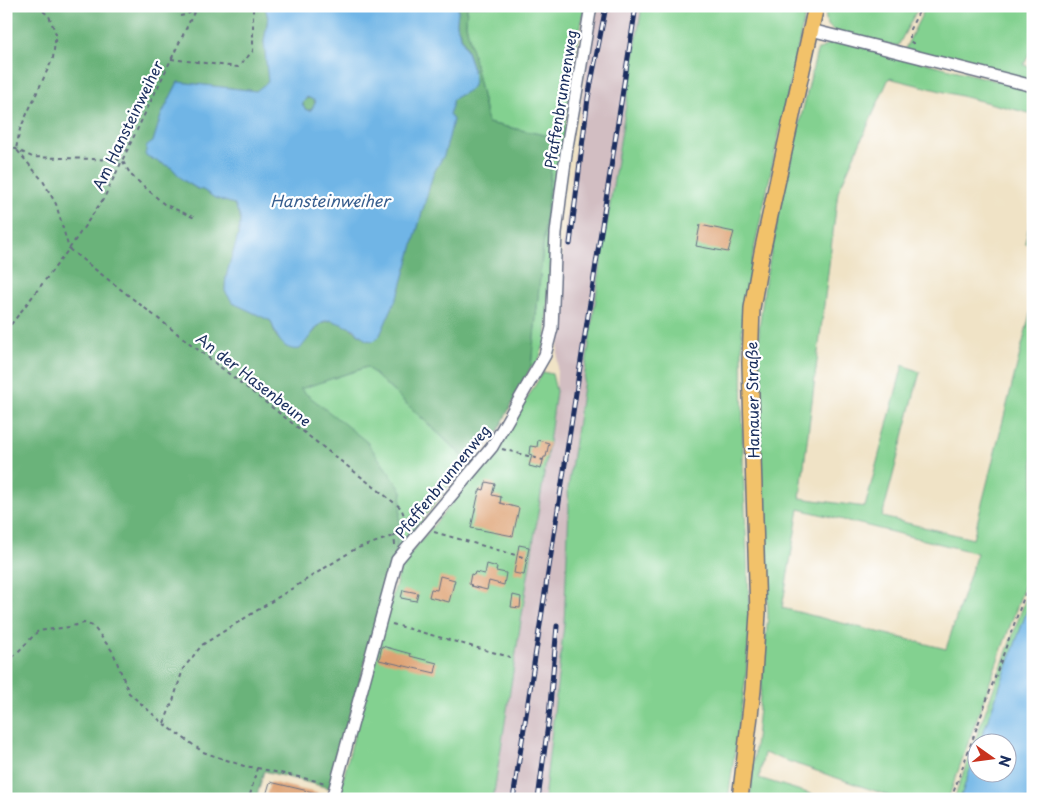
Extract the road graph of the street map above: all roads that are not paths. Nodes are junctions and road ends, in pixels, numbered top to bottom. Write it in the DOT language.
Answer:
graph roads {
  1 [pos="591,6"];
  2 [pos="816,6"];
  3 [pos="811,30"];
  4 [pos="1033,86"];
  5 [pos="332,799"];
  6 [pos="740,799"];
  1 -- 5 [label="lane, Pfaffenbrunnenweg"];
  2 -- 3 [label="main road, Hanauer Straße"];
  3 -- 4 [label="lane"];
  3 -- 6 [label="main road, Hanauer Straße"];
}
